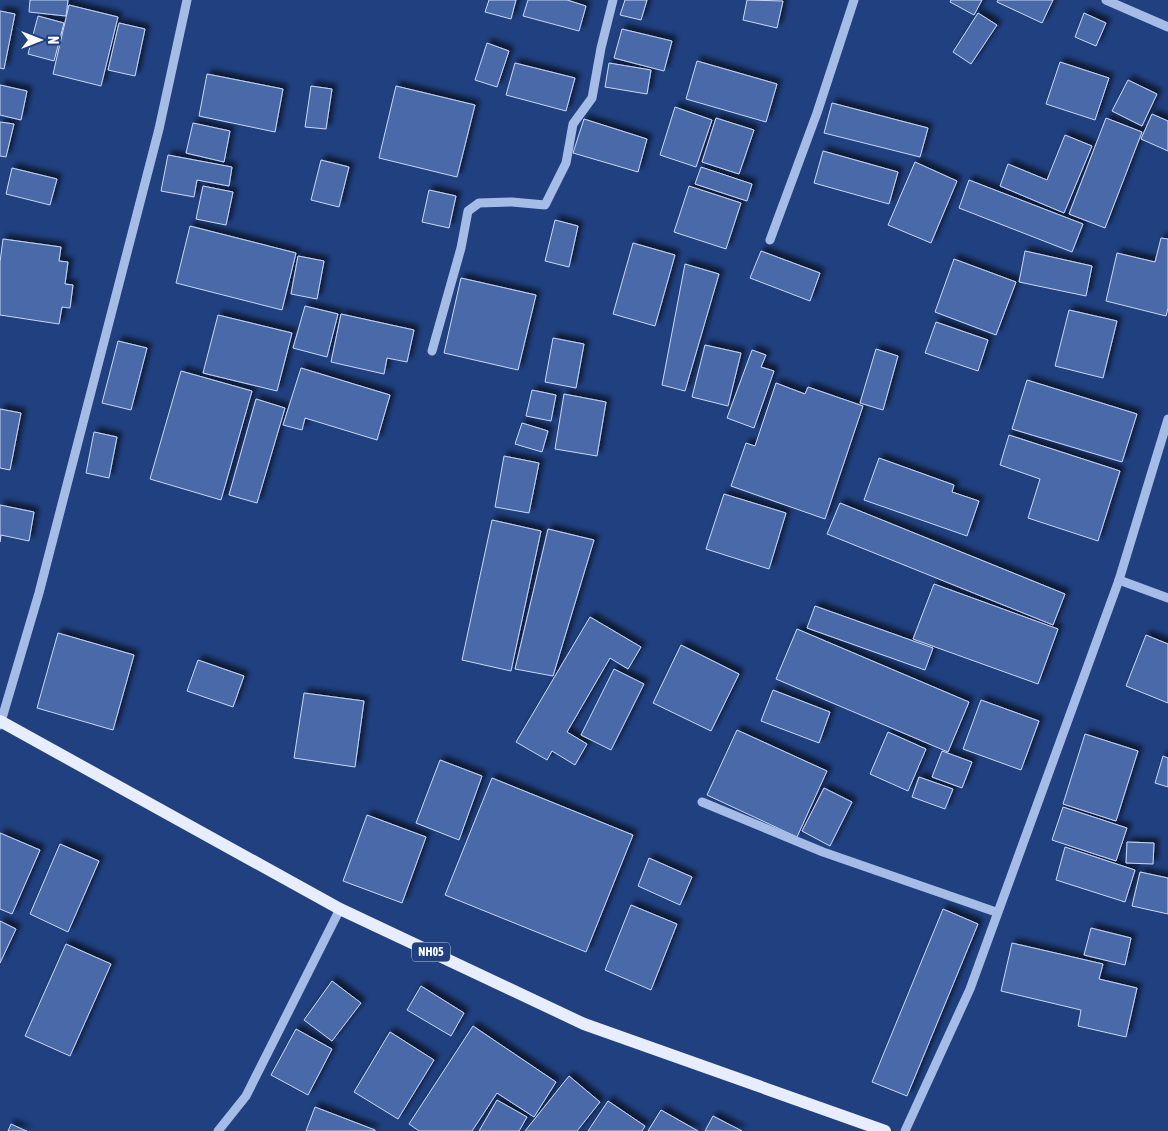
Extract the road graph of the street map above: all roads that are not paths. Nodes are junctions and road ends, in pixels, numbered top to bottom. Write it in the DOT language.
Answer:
graph roads {
  1 [pos="187,0"];
  2 [pos="613,0"];
  3 [pos="854,0"];
  4 [pos="1106,0"];
  5 [pos="1168,27"];
  6 [pos="770,240"];
  7 [pos="432,351"];
  8 [pos="1168,419"];
  9 [pos="1119,580"];
  10 [pos="1168,598"];
  11 [pos="1,723"];
  12 [pos="702,802"];
  13 [pos="340,909"];
  14 [pos="996,912"];
  15 [pos="218,1131"];
  16 [pos="885,1131"];
  17 [pos="905,1131"];
  1 -- 11 [label="street"];
  2 -- 7 [label="street"];
  3 -- 6 [label="street"];
  4 -- 5 [label="street"];
  8 -- 9 [label="street"];
  9 -- 10 [label="street"];
  9 -- 14 [label="street"];
  11 -- 13 [label="main road, NH05"];
  12 -- 14 [label="street"];
  13 -- 15 [label="street"];
  13 -- 16 [label="main road, NH05"];
  14 -- 17 [label="street"];
}
